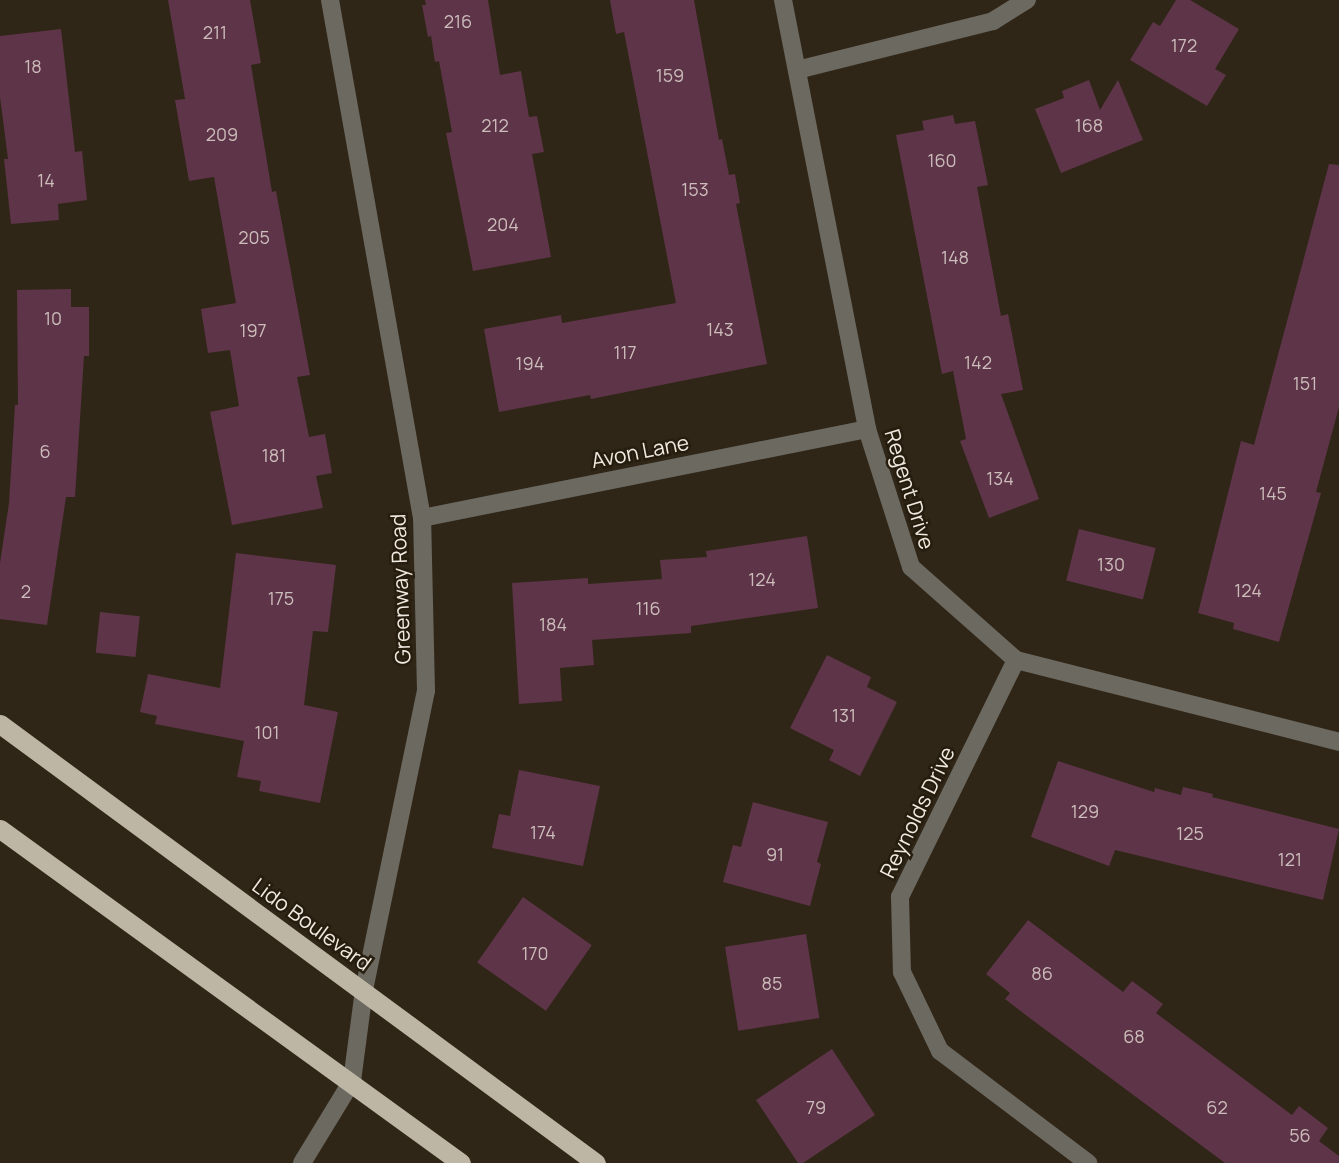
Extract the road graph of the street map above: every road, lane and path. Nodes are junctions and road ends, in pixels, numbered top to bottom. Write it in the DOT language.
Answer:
graph roads {
  1 [pos="330,0"];
  2 [pos="783,0"];
  3 [pos="1027,0"];
  4 [pos="797,70"];
  5 [pos="867,429"];
  6 [pos="422,518"];
  7 [pos="1016,660"];
  8 [pos="0,724"];
  9 [pos="1339,742"];
  10 [pos="0,829"];
  11 [pos="364,990"];
  12 [pos="352,1081"];
  13 [pos="302,1163"];
  14 [pos="461,1163"];
  15 [pos="596,1163"];
  16 [pos="1088,1163"];
  1 -- 6 [label="street, Greenway Road"];
  2 -- 4 [label="street, Regent Drive"];
  3 -- 4 [label="street"];
  4 -- 5 [label="street, Regent Drive"];
  5 -- 6 [label="street, Avon Lane"];
  5 -- 7 [label="street, Regent Drive"];
  6 -- 11 [label="street, Greenway Road"];
  7 -- 9 [label="street, Regent Drive"];
  7 -- 16 [label="street, Reynolds Drive"];
  8 -- 11 [label="highway, Lido Boulevard"];
  10 -- 12 [label="highway"];
  11 -- 12 [label="street, Greenway Road"];
  11 -- 15 [label="highway, Lido Boulevard"];
  12 -- 13 [label="street, Greenway Road"];
  12 -- 14 [label="highway"];
}
